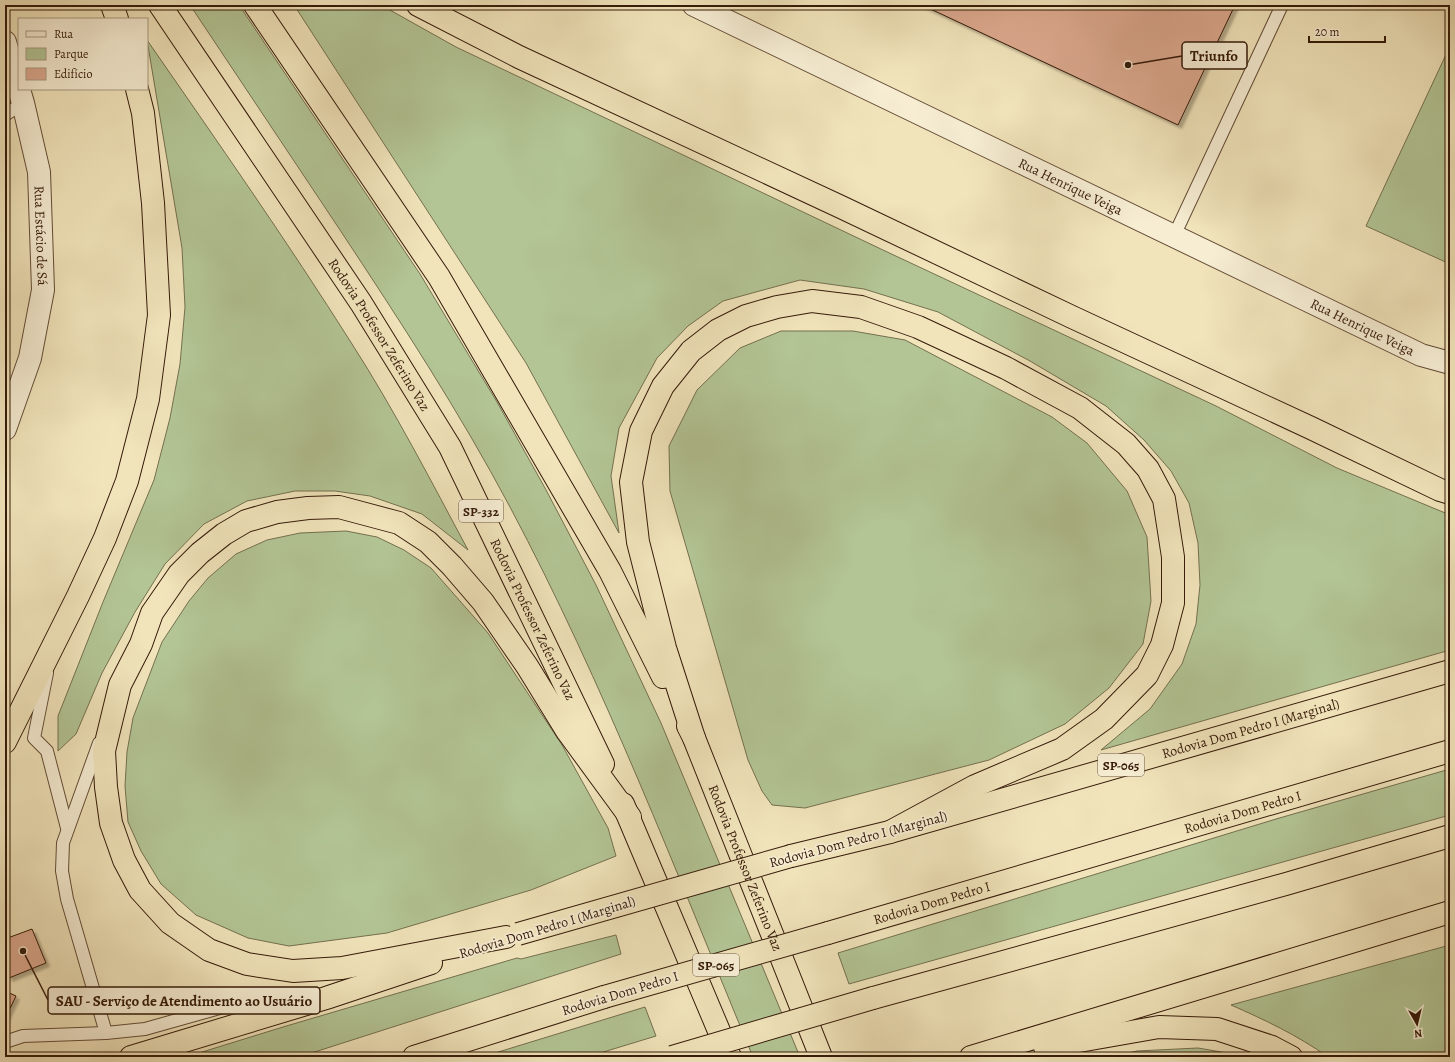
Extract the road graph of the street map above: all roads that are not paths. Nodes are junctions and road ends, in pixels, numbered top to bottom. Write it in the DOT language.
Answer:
graph roads {
  1 [pos="112,5"];
  2 [pos="160,5"];
  3 [pos="255,5"];
  4 [pos="418,5"];
  5 [pos="694,5"];
  6 [pos="1282,5"];
  7 [pos="117,18"];
  8 [pos="5,42"];
  9 [pos="18,86"];
  10 [pos="19,90"];
  11 [pos="137,90"];
  12 [pos="23,103"];
  13 [pos="5,115"];
  14 [pos="1174,236"];
  15 [pos="1450,363"];
  16 [pos="5,429"];
  17 [pos="1450,494"];
  18 [pos="53,645"];
  19 [pos="1450,671"];
  20 [pos="120,685"];
  21 [pos="694,738"];
  22 [pos="5,742"];
  23 [pos="1450,751"];
  24 [pos="630,817"];
  25 [pos="67,828"];
  26 [pos="890,832"];
  27 [pos="1450,836"];
  28 [pos="1450,912"];
  29 [pos="512,936"];
  30 [pos="326,998"];
  31 [pos="106,1033"];
  32 [pos="5,1042"];
  33 [pos="819,1052"];
  34 [pos="131,1057"];
  35 [pos="414,1057"];
  36 [pos="672,1057"];
  37 [pos="730,1057"];
  38 [pos="971,1057"];
  39 [pos="986,1057"];
  40 [pos="1291,1057"];
  1 -- 7 [label="highway"];
  2 -- 24 [label="highway, Rodovia Professor Zeferino Vaz / SP-332"];
  3 -- 21 [label="highway, Rodovia Professor Zeferino Vaz"];
  4 -- 17 [label="highway"];
  5 -- 14 [label="street, Rua Henrique Veiga"];
  6 -- 14 [label="lane"];
  8 -- 9 [label="street, Rua Estácio de Sá"];
  10 -- 12 [label="street, Rua Estácio de Sá"];
  11 -- 18 [label="highway"];
  12 -- 13 [label="lane"];
  12 -- 16 [label="street, Rua Estácio de Sá"];
  14 -- 15 [label="street, Rua Henrique Veiga"];
  18 -- 22 [label="highway"];
  18 -- 25 [label="lane"];
  19 -- 26 [label="highway, Rodovia Dom Pedro I (Marginal) / SP-065"];
  20 -- 24 [label="highway"];
  20 -- 25 [label="lane"];
  20 -- 29 [label="highway"];
  21 -- 26 [label="highway"];
  21 -- 33 [label="highway, Rodovia Professor Zeferino Vaz"];
  23 -- 35 [label="highway, Rodovia Dom Pedro I / SP-065, bridge"];
  24 -- 37 [label="highway, Rodovia Professor Zeferino Vaz / SP-332"];
  25 -- 31 [label="lane"];
  26 -- 29 [label="highway, Rodovia Dom Pedro I (Marginal) / SP-065, bridge"];
  27 -- 36 [label="highway, bridge"];
  28 -- 38 [label="highway"];
  29 -- 30 [label="highway, Rodovia Dom Pedro I (Marginal)"];
  30 -- 31 [label="lane"];
  30 -- 34 [label="highway, Rodovia Dom Pedro I (Marginal)"];
  31 -- 32 [label="lane"];
  39 -- 40 [label="highway"];
}
